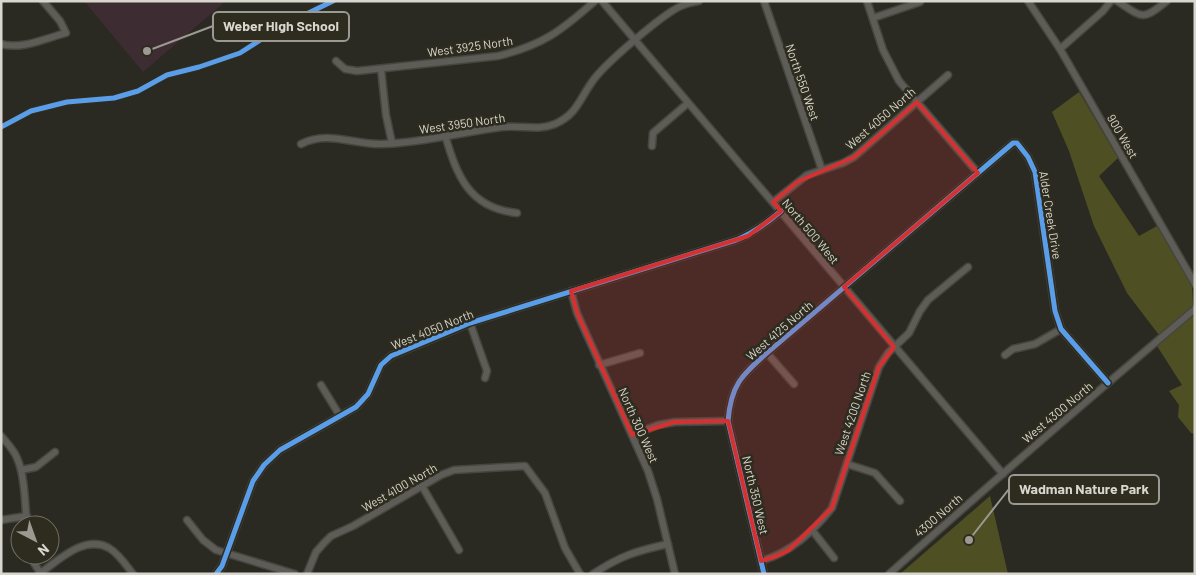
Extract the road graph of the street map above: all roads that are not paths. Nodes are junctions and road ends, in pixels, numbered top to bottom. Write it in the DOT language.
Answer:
graph roads {
  1 [pos="44,1"];
  2 [pos="595,1"];
  3 [pos="602,1"];
  4 [pos="700,1"];
  5 [pos="764,1"];
  6 [pos="866,1"];
  7 [pos="1028,1"];
  8 [pos="1110,1"];
  9 [pos="1117,1"];
  10 [pos="1167,1"];
  11 [pos="920,2"];
  12 [pos="872,18"];
  13 [pos="636,41"];
  14 [pos="1,44"];
  15 [pos="1060,49"];
  16 [pos="336,61"];
  17 [pos="380,69"];
  18 [pos="948,75"];
  19 [pos="917,102"];
  20 [pos="688,103"];
  21 [pos="446,135"];
  22 [pos="392,143"];
  23 [pos="301,144"];
  24 [pos="652,146"];
  25 [pos="822,170"];
  26 [pos="978,173"];
  27 [pos="773,202"];
  28 [pos="781,211"];
  29 [pos="517,213"];
  30 [pos="968,267"];
  31 [pos="1195,284"];
  32 [pos="844,288"];
  33 [pos="571,291"];
  34 [pos="1195,309"];
  35 [pos="470,324"];
  36 [pos="1061,329"];
  37 [pos="894,347"];
  38 [pos="640,353"];
  39 [pos="767,353"];
  40 [pos="1004,355"];
  41 [pos="599,365"];
  42 [pos="485,378"];
  43 [pos="1108,383"];
  44 [pos="794,384"];
  45 [pos="321,385"];
  46 [pos="340,416"];
  47 [pos="728,421"];
  48 [pos="632,435"];
  49 [pos="1,436"];
  50 [pos="55,452"];
  51 [pos="847,464"];
  52 [pos="21,470"];
  53 [pos="1003,474"];
  54 [pos="422,486"];
  55 [pos="900,501"];
  56 [pos="26,515"];
  57 [pos="187,520"];
  58 [pos="812,530"];
  59 [pos="668,544"];
  60 [pos="459,550"];
  61 [pos="226,553"];
  62 [pos="834,558"];
  63 [pos="760,560"];
  64 [pos="40,573"];
  65 [pos="133,574"];
  66 [pos="216,574"];
  67 [pos="295,574"];
  68 [pos="307,574"];
  69 [pos="580,574"];
  70 [pos="593,574"];
  71 [pos="675,574"];
  72 [pos="764,574"];
  73 [pos="889,574"];
  1 -- 14 [label="street"];
  2 -- 17 [label="street, West 3925 North"];
  3 -- 13 [label="street, North 500 West"];
  4 -- 13 [label="street, West 3950 North"];
  5 -- 25 [label="street, North 550 West"];
  6 -- 12 [label="street"];
  7 -- 15 [label="street, 900 West"];
  8 -- 15 [label="street"];
  9 -- 10 [label="street"];
  11 -- 12 [label="street"];
  12 -- 19 [label="street"];
  13 -- 20 [label="street, North 500 West"];
  13 -- 21 [label="street, West 3950 North"];
  15 -- 31 [label="street, 900 West"];
  16 -- 17 [label="street, West 3925 North"];
  17 -- 22 [label="street"];
  18 -- 19 [label="street, West 4050 North"];
  19 -- 25 [label="street, West 4050 North"];
  19 -- 26 [label="street"];
  20 -- 24 [label="street"];
  20 -- 27 [label="street, North 500 West"];
  21 -- 22 [label="street, West 3950 North"];
  21 -- 29 [label="street"];
  22 -- 23 [label="street, West 3950 North"];
  25 -- 27 [label="street, West 4050 North"];
  26 -- 32 [label="street, Alder Creek Drive"];
  26 -- 36 [label="street, Alder Creek Drive"];
  27 -- 28 [label="street, North 500 West"];
  28 -- 32 [label="street, North 500 West"];
  28 -- 33 [label="street, West 4050 North"];
  30 -- 37 [label="street, West 4200 North"];
  32 -- 37 [label="street, North 500 West"];
  32 -- 39 [label="street, West 4125 North"];
  33 -- 35 [label="street, West 4050 North"];
  33 -- 41 [label="street, North 300 West"];
  34 -- 43 [label="street, West 4300 North"];
  35 -- 42 [label="street"];
  35 -- 46 [label="street, West 4050 North"];
  36 -- 40 [label="street"];
  36 -- 43 [label="street, Alder Creek Drive"];
  37 -- 51 [label="street, West 4200 North"];
  37 -- 53 [label="street, North 500 West"];
  38 -- 41 [label="street"];
  39 -- 44 [label="street"];
  39 -- 47 [label="street, West 4125 North"];
  41 -- 48 [label="street, North 300 West"];
  43 -- 53 [label="street, West 4300 North"];
  45 -- 46 [label="street"];
  46 -- 61 [label="street, West 4050 North"];
  47 -- 48 [label="street"];
  47 -- 63 [label="street, North 350 West"];
  48 -- 59 [label="street, North 300 West"];
  49 -- 52 [label="street"];
  50 -- 52 [label="street"];
  51 -- 55 [label="street"];
  51 -- 58 [label="street, West 4200 North"];
  52 -- 56 [label="street"];
  53 -- 73 [label="street, 4300 North"];
  54 -- 60 [label="street"];
  54 -- 68 [label="street, West 4100 North"];
  54 -- 69 [label="street, West 4100 North"];
  57 -- 61 [label="street"];
  58 -- 62 [label="street"];
  58 -- 63 [label="street, West 4200 North"];
  59 -- 70 [label="street"];
  59 -- 71 [label="street, North 300 West"];
  61 -- 66 [label="street, West 4050 North"];
  61 -- 67 [label="street"];
  63 -- 72 [label="street, North 350 West"];
  64 -- 65 [label="street"];
}
